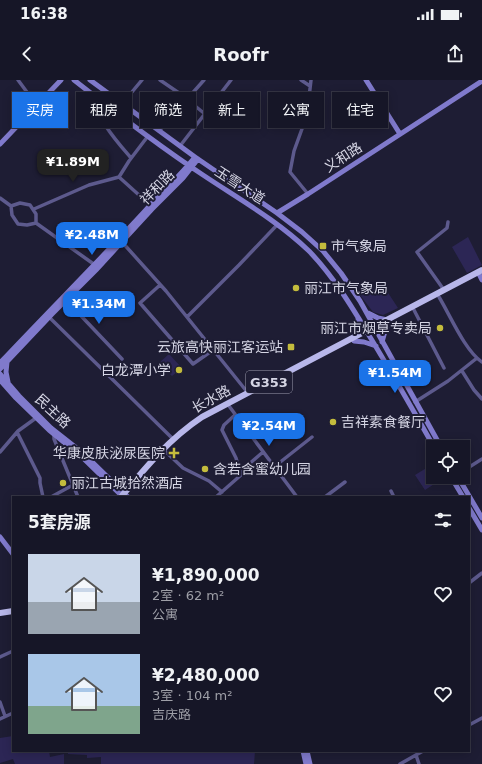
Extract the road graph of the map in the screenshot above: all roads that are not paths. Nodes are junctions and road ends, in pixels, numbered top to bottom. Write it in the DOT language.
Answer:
graph roads {
  1 [pos="18,80"];
  2 [pos="57,80"];
  3 [pos="61,80"];
  4 [pos="74,80"];
  5 [pos="90,80"];
  6 [pos="142,80"];
  7 [pos="160,80"];
  8 [pos="204,80"];
  9 [pos="231,80"];
  10 [pos="301,80"];
  11 [pos="311,80"];
  12 [pos="366,80"];
  13 [pos="482,81"];
  14 [pos="310,86"];
  15 [pos="27,92"];
  16 [pos="46,92"];
  17 [pos="89,92"];
  18 [pos="106,92"];
  19 [pos="132,92"];
  20 [pos="176,92"];
  21 [pos="193,92"];
  22 [pos="222,92"];
  23 [pos="196,107"];
  24 [pos="132,111"];
  25 [pos="204,113"];
  26 [pos="204,115"];
  27 [pos="132,124"];
  28 [pos="12,127"];
  29 [pos="107,128"];
  30 [pos="162,128"];
  31 [pos="159,131"];
  32 [pos="400,134"];
  33 [pos="148,136"];
  34 [pos="0,139"];
  35 [pos="0,144"];
  36 [pos="180,146"];
  37 [pos="131,158"];
  38 [pos="197,158"];
  39 [pos="190,166"];
  40 [pos="119,177"];
  41 [pos="308,194"];
  42 [pos="0,198"];
  43 [pos="150,205"];
  44 [pos="11,206"];
  45 [pos="34,209"];
  46 [pos="277,213"];
  47 [pos="448,222"];
  48 [pos="36,223"];
  49 [pos="277,225"];
  50 [pos="122,242"];
  51 [pos="95,265"];
  52 [pos="481,274"];
  53 [pos="160,285"];
  54 [pos="444,290"];
  55 [pos="439,297"];
  56 [pos="66,300"];
  57 [pos="414,310"];
  58 [pos="367,312"];
  59 [pos="49,317"];
  60 [pos="187,317"];
  61 [pos="358,317"];
  62 [pos="389,321"];
  63 [pos="375,328"];
  64 [pos="367,332"];
  65 [pos="354,339"];
  66 [pos="382,342"];
  67 [pos="376,346"];
  68 [pos="214,350"];
  69 [pos="0,358"];
  70 [pos="477,358"];
  71 [pos="7,359"];
  72 [pos="122,359"];
  73 [pos="482,362"];
  74 [pos="0,363"];
  75 [pos="444,368"];
  76 [pos="0,369"];
  77 [pos="462,370"];
  78 [pos="0,374"];
  79 [pos="0,380"];
  80 [pos="5,385"];
  81 [pos="248,393"];
  82 [pos="482,399"];
  83 [pos="415,402"];
  84 [pos="229,406"];
  85 [pos="235,415"];
  86 [pos="36,418"];
  87 [pos="17,432"];
  88 [pos="54,434"];
  89 [pos="312,437"];
  90 [pos="173,439"];
  91 [pos="430,440"];
  92 [pos="437,440"];
  93 [pos="165,451"];
  94 [pos="0,452"];
  95 [pos="263,452"];
  96 [pos="482,459"];
  97 [pos="274,467"];
  98 [pos="470,467"];
  99 [pos="240,471"];
  100 [pos="345,482"];
  101 [pos="455,484"];
  102 [pos="462,484"];
  103 [pos="73,485"];
  104 [pos="391,491"];
  105 [pos="222,492"];
  106 [pos="43,496"];
  107 [pos="53,496"];
  108 [pos="78,496"];
  109 [pos="124,496"];
  110 [pos="217,496"];
  111 [pos="296,496"];
  112 [pos="326,496"];
  113 [pos="394,496"];
  114 [pos="462,496"];
  115 [pos="469,496"];
  116 [pos="470,498"];
  117 [pos="470,510"];
  118 [pos="482,518"];
  119 [pos="482,530"];
  120 [pos="0,537"];
  121 [pos="12,553"];
  122 [pos="482,573"];
  123 [pos="470,582"];
  124 [pos="12,611"];
  125 [pos="0,613"];
  126 [pos="12,614"];
  127 [pos="0,616"];
  128 [pos="12,651"];
  129 [pos="0,657"];
  130 [pos="0,702"];
  131 [pos="12,713"];
  132 [pos="5,716"];
  133 [pos="482,718"];
  134 [pos="0,719"];
  135 [pos="470,725"];
  136 [pos="303,752"];
  137 [pos="306,752"];
  138 [pos="417,753"];
  139 [pos="306,764"];
  140 [pos="310,764"];
  141 [pos="400,764"];
  142 [pos="419,764"];
  1 -- 15 [label="street"];
  2 -- 16 [label="main road"];
  3 -- 35 [label="main road"];
  4 -- 17 [label="main road, 玉雪大道"];
  5 -- 18 [label="main road, 玉雪大道"];
  6 -- 19 [label="street"];
  7 -- 20 [label="street"];
  8 -- 21 [label="street"];
  9 -- 22 [label="street"];
  10 -- 14 [label="street"];
  11 -- 14 [label="street"];
  12 -- 32 [label="main road"];
  13 -- 32 [label="main road, 义和路"];
  14 -- 41 [label="street"];
  23 -- 25 [label="street"];
  24 -- 31 [label="main road, 玉雪大道"];
  26 -- 36 [label="street"];
  27 -- 33 [label="main road, 玉雪大道"];
  28 -- 34 [label="main road"];
  29 -- 37 [label="street"];
  30 -- 31 [label="street"];
  31 -- 36 [label="main road, 玉雪大道"];
  32 -- 41 [label="main road, 义和路"];
  33 -- 37 [label="street"];
  33 -- 39 [label="main road, 玉雪大道"];
  36 -- 38 [label="main road, 玉雪大道"];
  37 -- 40 [label="street"];
  38 -- 39 [label="main road, 祥和路"];
  38 -- 46 [label="main road, 玉雪大道"];
  39 -- 43 [label="main road, 祥和路"];
  39 -- 49 [label="main road, 玉雪大道"];
  39 -- 50 [label="main road, 祥和路"];
  40 -- 43 [label="street"];
  40 -- 45 [label="street"];
  41 -- 46 [label="main road, 义和路"];
  42 -- 44 [label="street"];
  43 -- 51 [label="main road, 祥和路"];
  44 -- 45 [label="street"];
  44 -- 48 [label="street"];
  45 -- 48 [label="street"];
  46 -- 58 [label="main road, 玉雪大道"];
  47 -- 54 [label="street"];
  48 -- 51 [label="street"];
  49 -- 60 [label="street"];
  49 -- 61 [label="main road, 玉雪大道"];
  50 -- 53 [label="street"];
  50 -- 56 [label="main road, 祥和路"];
  51 -- 71 [label="main road, 祥和路"];
  52 -- 54 [label="highway, 长水路 / G353"];
  52 -- 55 [label="highway, 长水路 / G353"];
  53 -- 60 [label="street"];
  53 -- 68 [label="street"];
  54 -- 62 [label="highway, 长水路 / G353"];
  55 -- 57 [label="highway, 长水路 / G353"];
  55 -- 70 [label="street"];
  56 -- 59 [label="main road, 祥和路"];
  56 -- 72 [label="street"];
  57 -- 62 [label="highway, 长水路 / G353"];
  57 -- 75 [label="street"];
  58 -- 62 [label="main road"];
  58 -- 63 [label="main road, 玉雪大道"];
  59 -- 71 [label="main road, 祥和路"];
  59 -- 90 [label="street"];
  60 -- 68 [label="street"];
  61 -- 64 [label="main road, 玉雪大道"];
  61 -- 65 [label="main road"];
  62 -- 63 [label="highway, 长水路 / G353"];
  62 -- 66 [label="main road"];
  63 -- 64 [label="highway, 长水路 / G353"];
  63 -- 66 [label="main road, 玉雪大道"];
  64 -- 65 [label="highway, 长水路 / G353"];
  64 -- 67 [label="main road, 玉雪大道"];
  65 -- 67 [label="main road"];
  65 -- 81 [label="highway, 长水路 / G353"];
  65 -- 84 [label="highway, 长水路 / G353"];
  66 -- 83 [label="main road, 玉雪大道"];
  67 -- 91 [label="main road, 玉雪大道"];
  68 -- 81 [label="street"];
  69 -- 71 [label="main road"];
  70 -- 73 [label="street"];
  70 -- 77 [label="street"];
  71 -- 74 [label="main road, 祥和路"];
  71 -- 76 [label="main road, 祥和路"];
  71 -- 80 [label="main road"];
  77 -- 82 [label="street"];
  77 -- 83 [label="street"];
  78 -- 80 [label="main road, 民主路"];
  79 -- 80 [label="main road, 民主路"];
  80 -- 86 [label="main road, 民主路"];
  80 -- 109 [label="main road, 民主路"];
  81 -- 90 [label="highway, 长水路 / G353"];
  83 -- 92 [label="main road, 玉雪大道"];
  84 -- 85 [label="street"];
  84 -- 93 [label="highway, 长水路 / G353"];
  85 -- 95 [label="street"];
  85 -- 99 [label="street"];
  86 -- 87 [label="street"];
  86 -- 88 [label="main road, 民主路"];
  87 -- 94 [label="street"];
  87 -- 106 [label="street"];
  88 -- 103 [label="street"];
  88 -- 109 [label="main road, 民主路"];
  89 -- 97 [label="street"];
  90 -- 109 [label="highway, 长水路 / G353"];
  93 -- 105 [label="street"];
  93 -- 109 [label="highway, 长水路 / G353"];
  95 -- 97 [label="street"];
  95 -- 99 [label="street"];
  96 -- 98 [label="street"];
  97 -- 111 [label="street"];
  99 -- 105 [label="street"];
  100 -- 112 [label="street"];
  101 -- 114 [label="main road"];
  102 -- 115 [label="main road"];
  103 -- 107 [label="street"];
  103 -- 108 [label="street"];
  104 -- 113 [label="street"];
  105 -- 110 [label="street"];
  116 -- 118 [label="main road"];
  117 -- 119 [label="main road"];
  120 -- 121 [label="main road"];
  122 -- 123 [label="street"];
  124 -- 125 [label="highway"];
  126 -- 127 [label="highway"];
  128 -- 129 [label="street"];
  130 -- 132 [label="street"];
  131 -- 132 [label="street"];
  132 -- 134 [label="street"];
  133 -- 135 [label="street"];
  136 -- 139 [label="main road"];
  137 -- 140 [label="main road"];
  138 -- 141 [label="street"];
  138 -- 142 [label="street"];
}
